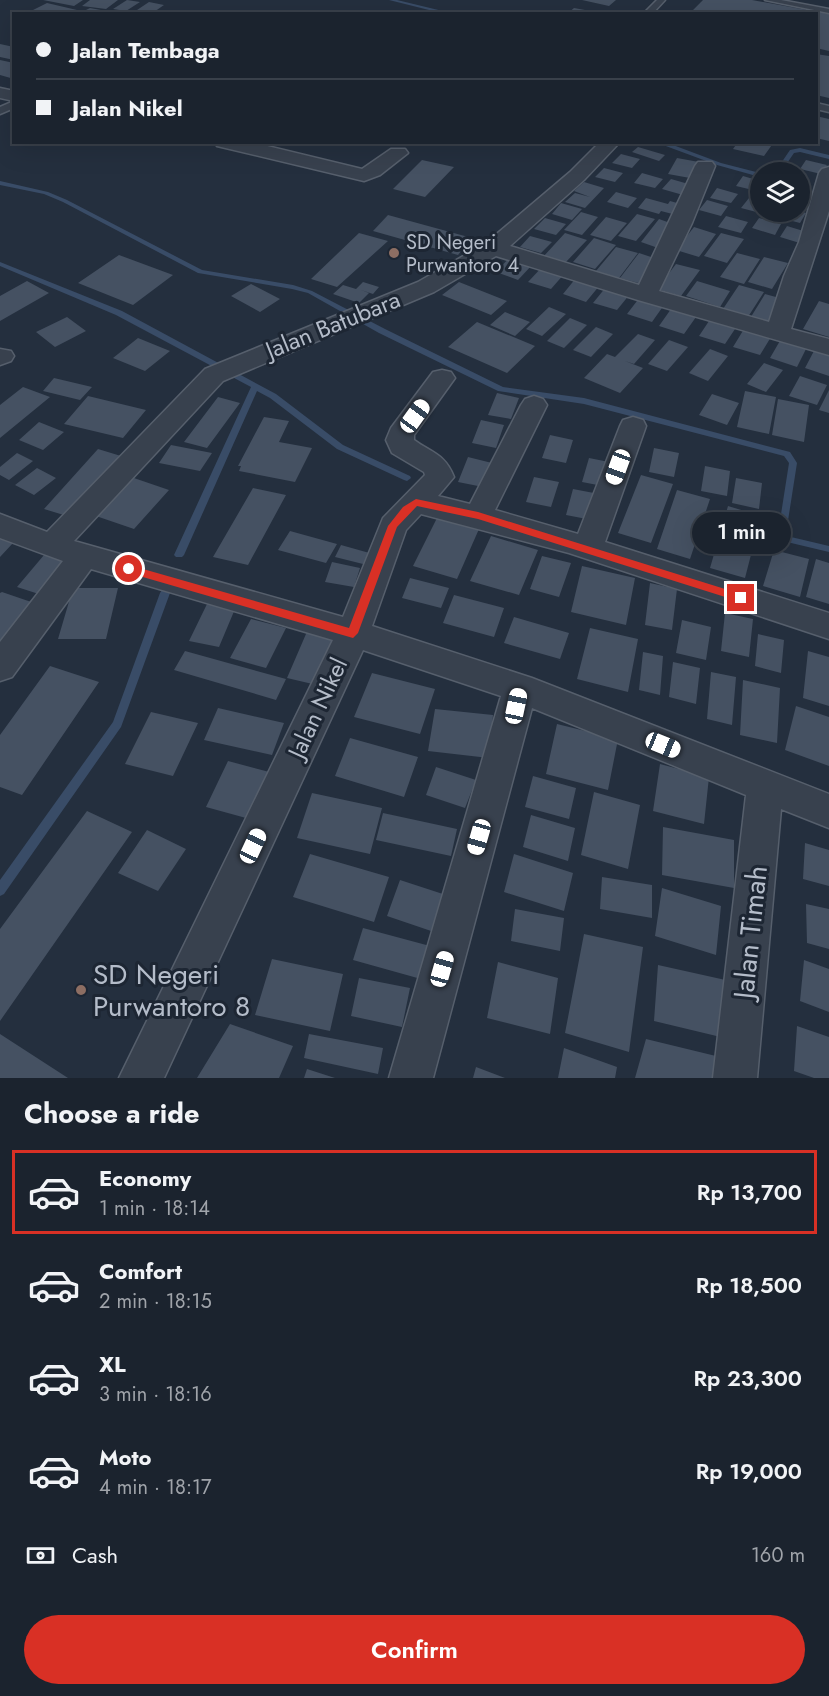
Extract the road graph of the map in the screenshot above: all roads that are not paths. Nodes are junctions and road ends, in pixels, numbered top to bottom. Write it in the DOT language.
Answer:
graph roads {
  1 [pos="661,0"];
  2 [pos="770,0"];
  3 [pos="829,11"];
  4 [pos="649,12"];
  5 [pos="232,144"];
  6 [pos="609,144"];
  7 [pos="371,149"];
  8 [pos="398,153"];
  9 [pos="705,166"];
  10 [pos="344,171"];
  11 [pos="829,173"];
  12 [pos="494,248"];
  13 [pos="646,295"];
  14 [pos="778,332"];
  15 [pos="829,347"];
  16 [pos="442,378"];
  17 [pos="534,405"];
  18 [pos="633,426"];
  19 [pos="416,502"];
  20 [pos="478,516"];
  21 [pos="0,525"];
  22 [pos="53,545"];
  23 [pos="588,548"];
  24 [pos="84,556"];
  25 [pos="829,626"];
  26 [pos="353,633"];
  27 [pos="0,667"];
  28 [pos="520,688"];
  29 [pos="765,786"];
  30 [pos="829,811"];
  31 [pos="141,1078"];
  32 [pos="411,1078"];
  33 [pos="735,1078"];
  1 -- 4 [label="lane"];
  2 -- 3 [label="lane"];
  5 -- 10 [label="street"];
  6 -- 12 [label="street, Jalan Batubara"];
  7 -- 10 [label="street"];
  8 -- 10 [label="street"];
  9 -- 13 [label="street"];
  11 -- 14 [label="street"];
  12 -- 13 [label="street"];
  12 -- 22 [label="street, Jalan Batubara"];
  13 -- 14 [label="street"];
  14 -- 15 [label="street"];
  16 -- 19 [label="street, Jalan Nikel"];
  17 -- 20 [label="street"];
  18 -- 23 [label="street"];
  19 -- 20 [label="street"];
  19 -- 26 [label="street, Jalan Nikel"];
  20 -- 23 [label="street"];
  21 -- 22 [label="street"];
  22 -- 24 [label="street"];
  23 -- 25 [label="street"];
  24 -- 26 [label="street"];
  24 -- 27 [label="street"];
  26 -- 28 [label="street"];
  26 -- 31 [label="street, Jalan Nikel"];
  28 -- 29 [label="street"];
  28 -- 32 [label="street"];
  29 -- 30 [label="street"];
  29 -- 33 [label="street, Jalan Timah"];
}
